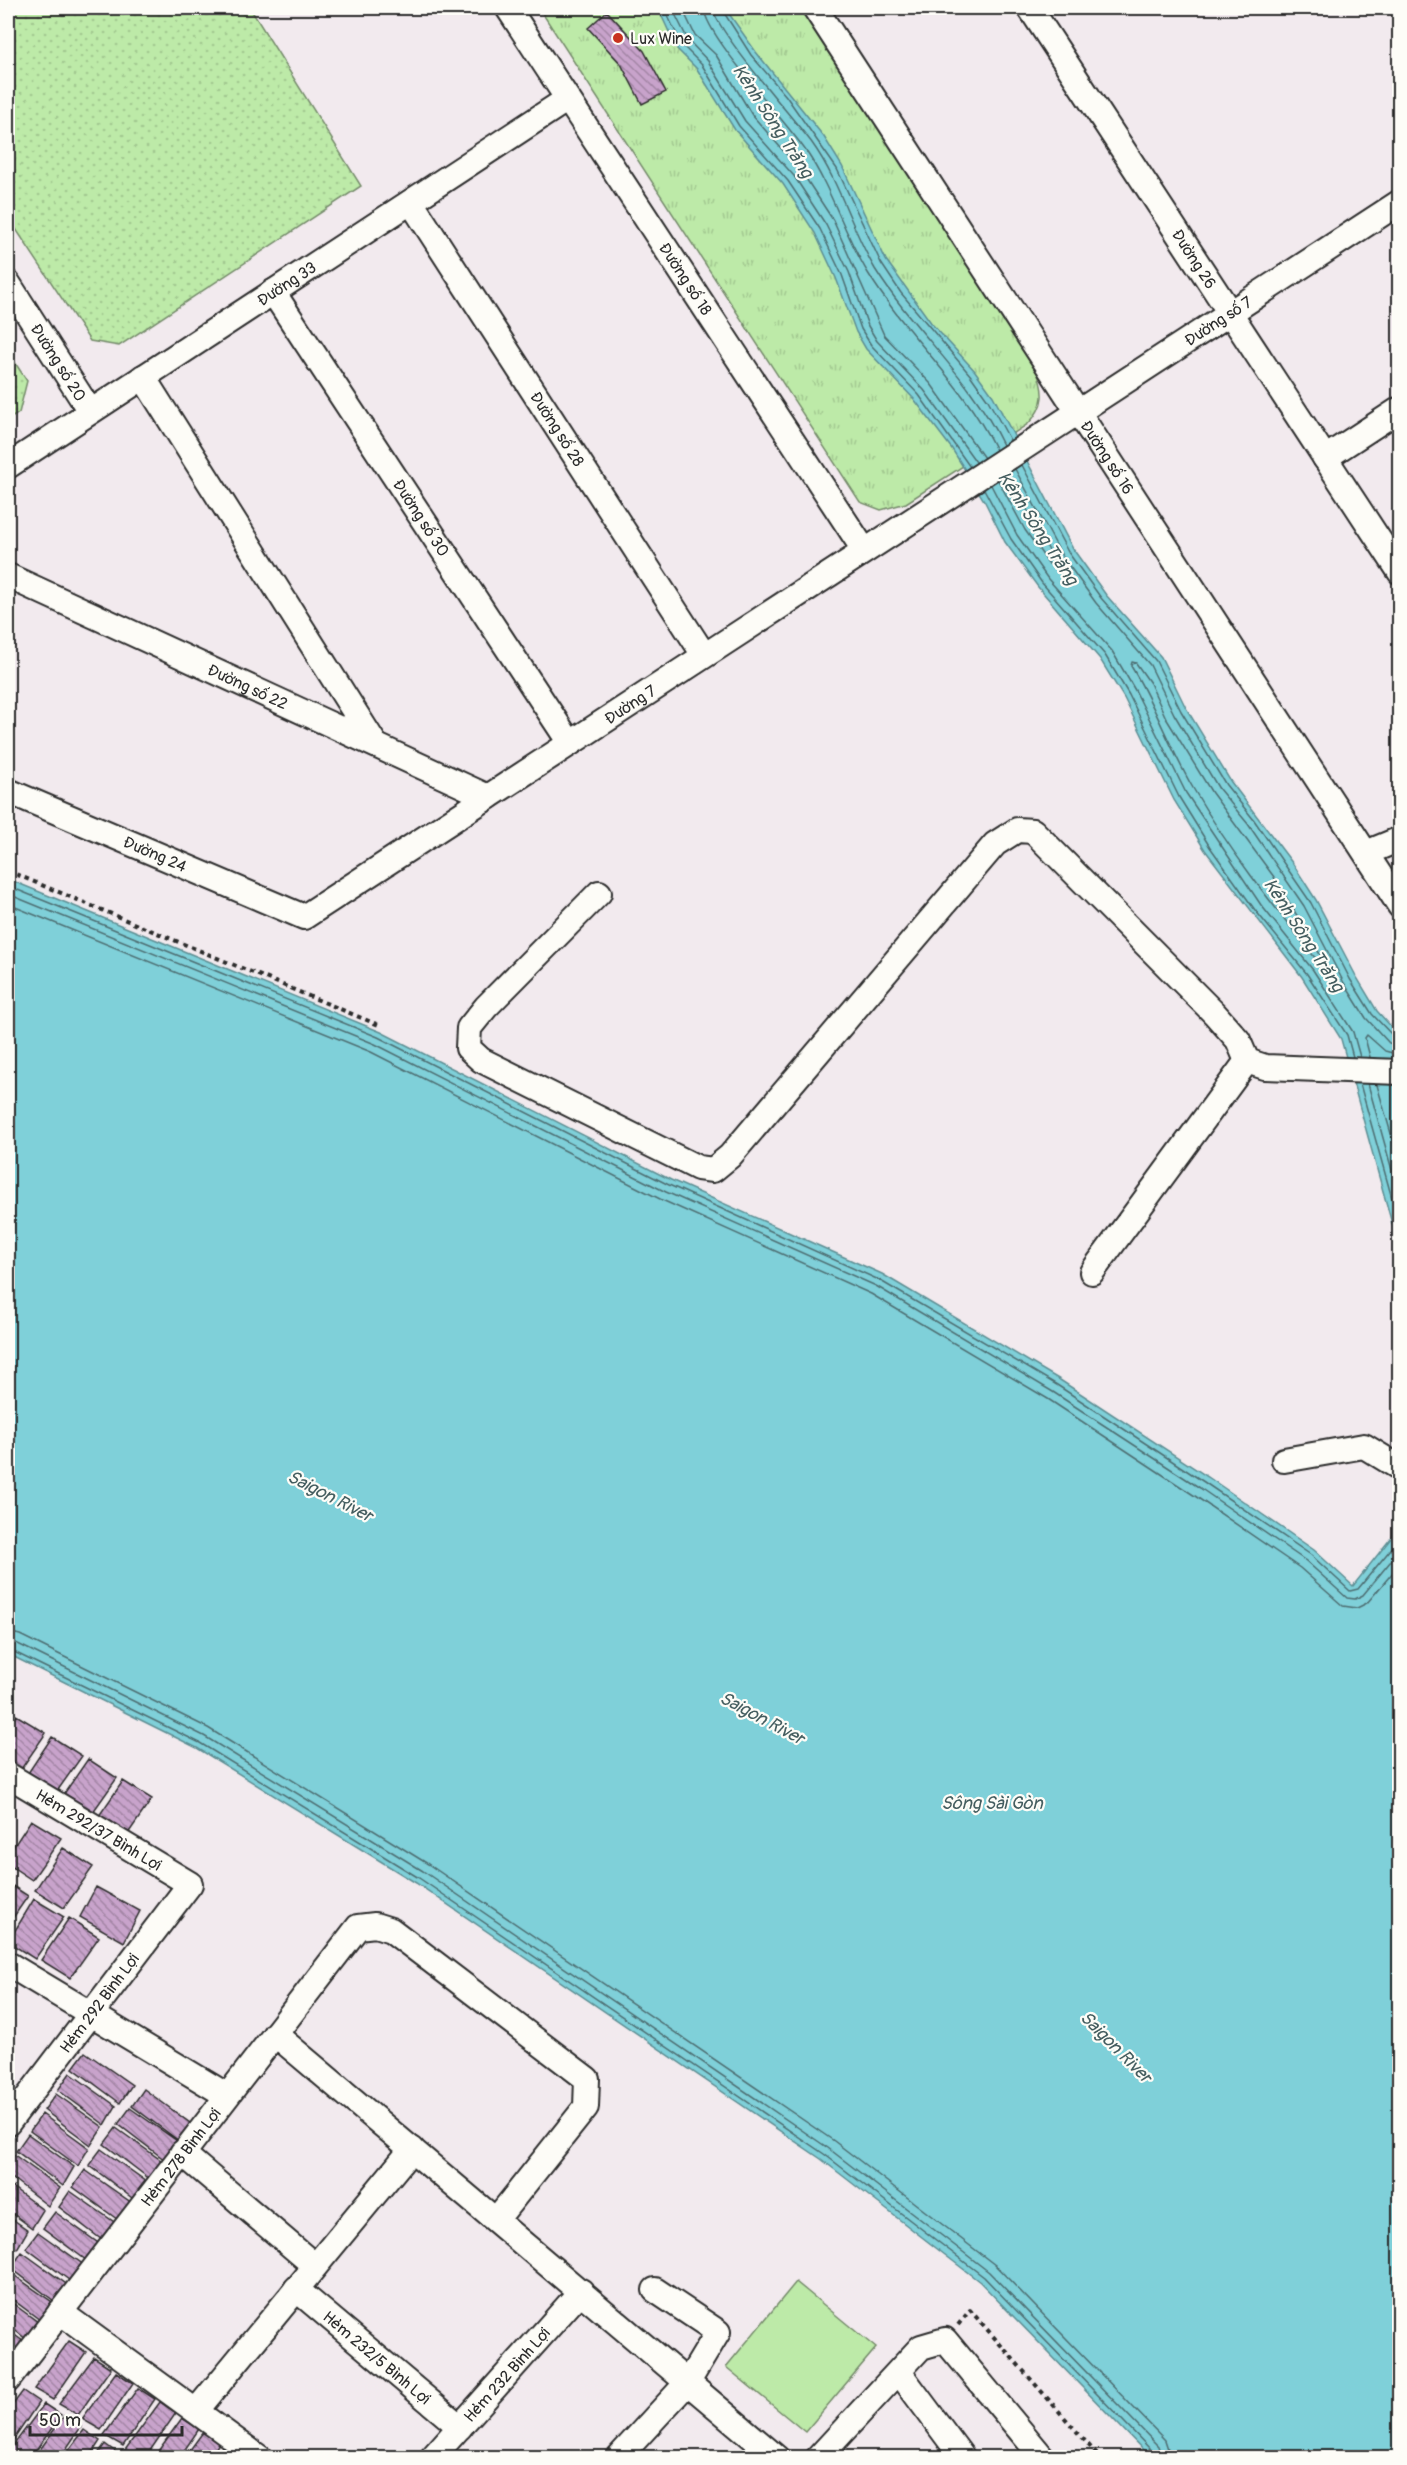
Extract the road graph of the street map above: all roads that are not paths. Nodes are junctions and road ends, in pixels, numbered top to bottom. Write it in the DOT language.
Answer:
graph roads {
  1 [pos="508,8"];
  2 [pos="815,8"];
  3 [pos="1030,8"];
  4 [pos="566,100"];
  5 [pos="411,202"];
  6 [pos="1400,202"];
  7 [pos="8,284"];
  8 [pos="273,292"];
  9 [pos="1230,313"];
  10 [pos="143,377"];
  11 [pos="1400,409"];
  12 [pos="90,411"];
  13 [pos="1078,411"];
  14 [pos="1325,458"];
  15 [pos="8,466"];
  16 [pos="955,490"];
  17 [pos="864,550"];
  18 [pos="1400,572"];
  19 [pos="8,576"];
  20 [pos="704,655"];
  21 [pos="570,743"];
  22 [pos="375,744"];
  23 [pos="8,791"];
  24 [pos="488,797"];
  25 [pos="1400,839"];
  26 [pos="1366,852"];
  27 [pos="599,893"];
  28 [pos="1400,906"];
  29 [pos="304,917"];
  30 [pos="1247,1061"];
  31 [pos="1400,1072"];
  32 [pos="1092,1272"];
  33 [pos="1284,1460"];
  34 [pos="1400,1468"];
  35 [pos="8,1775"];
  36 [pos="190,1884"];
  37 [pos="8,1964"];
  38 [pos="91,2014"];
  39 [pos="275,2034"];
  40 [pos="226,2095"];
  41 [pos="8,2123"];
  42 [pos="412,2149"];
  43 [pos="182,2153"];
  44 [pos="496,2220"];
  45 [pos="315,2266"];
  46 [pos="296,2289"];
  47 [pos="655,2290"];
  48 [pos="581,2291"];
  49 [pos="60,2312"];
  50 [pos="898,2373"];
  51 [pos="8,2380"];
  52 [pos="688,2382"];
  53 [pos="196,2411"];
  54 [pos="460,2427"];
  55 [pos="260,2457"];
  56 [pos="432,2457"];
  57 [pos="618,2457"];
  58 [pos="777,2457"];
  59 [pos="818,2457"];
  60 [pos="963,2457"];
  61 [pos="1043,2457"];
  1 -- 4 [label="street, Đường số 18"];
  2 -- 13 [label="street, Đường số 16"];
  3 -- 9 [label="street, Đường 26"];
  4 -- 5 [label="street, Đường 33"];
  4 -- 17 [label="street, Đường số 18"];
  5 -- 8 [label="street, Đường 33"];
  5 -- 20 [label="street, Đường số 28"];
  6 -- 9 [label="street, Đường số 7"];
  7 -- 12 [label="street, Đường số 20"];
  8 -- 10 [label="street, Đường 33"];
  8 -- 21 [label="street, Đường số 30"];
  9 -- 13 [label="street, Đường số 7"];
  9 -- 14 [label="street, Đường 26"];
  10 -- 12 [label="street, Đường 33"];
  10 -- 22 [label="street"];
  11 -- 14 [label="street"];
  12 -- 15 [label="street, Đường 33"];
  13 -- 16 [label="street, Đường số 7"];
  13 -- 26 [label="street, Đường số 16"];
  14 -- 18 [label="street, Đường 26"];
  16 -- 17 [label="street, Đường 7"];
  17 -- 20 [label="street, Đường 7"];
  19 -- 22 [label="street, Đường số 22"];
  20 -- 21 [label="street, Đường 7"];
  21 -- 24 [label="street, Đường 7"];
  22 -- 24 [label="street, Đường số 22"];
  23 -- 29 [label="street, Đường 24"];
  24 -- 29 [label="street, Đường 7"];
  25 -- 26 [label="street"];
  26 -- 28 [label="street, Đường số 16"];
  27 -- 30 [label="street"];
  30 -- 31 [label="street"];
  30 -- 32 [label="street"];
  33 -- 34 [label="street"];
  35 -- 36 [label="street, Hẻm 292/37 Bình Lợi"];
  36 -- 38 [label="street, Hẻm 292 Bình Lợi"];
  37 -- 38 [label="street"];
  38 -- 40 [label="street"];
  38 -- 41 [label="street, Hẻm 292 Bình Lợi"];
  39 -- 40 [label="street, Hẻm 278 Bình Lợi"];
  39 -- 42 [label="street"];
  39 -- 44 [label="street, Hẻm 278 Bình Lợi"];
  40 -- 43 [label="street, Hẻm 278 Bình Lợi"];
  42 -- 44 [label="street"];
  42 -- 45 [label="street"];
  43 -- 45 [label="street"];
  43 -- 49 [label="street, Hẻm 278 Bình Lợi"];
  44 -- 48 [label="street"];
  45 -- 46 [label="street"];
  46 -- 53 [label="street"];
  46 -- 54 [label="street, Hẻm 232/5 Bình Lợi"];
  47 -- 52 [label="street"];
  48 -- 52 [label="street"];
  48 -- 54 [label="street, Hẻm 232 Bình Lợi"];
  49 -- 51 [label="street, Hẻm 278 Bình Lợi"];
  49 -- 53 [label="street"];
  50 -- 59 [label="street"];
  50 -- 60 [label="street"];
  50 -- 61 [label="street"];
  52 -- 57 [label="street"];
  52 -- 58 [label="street"];
  53 -- 55 [label="street"];
  54 -- 56 [label="street, Hẻm 232 Bình Lợi"];
}
